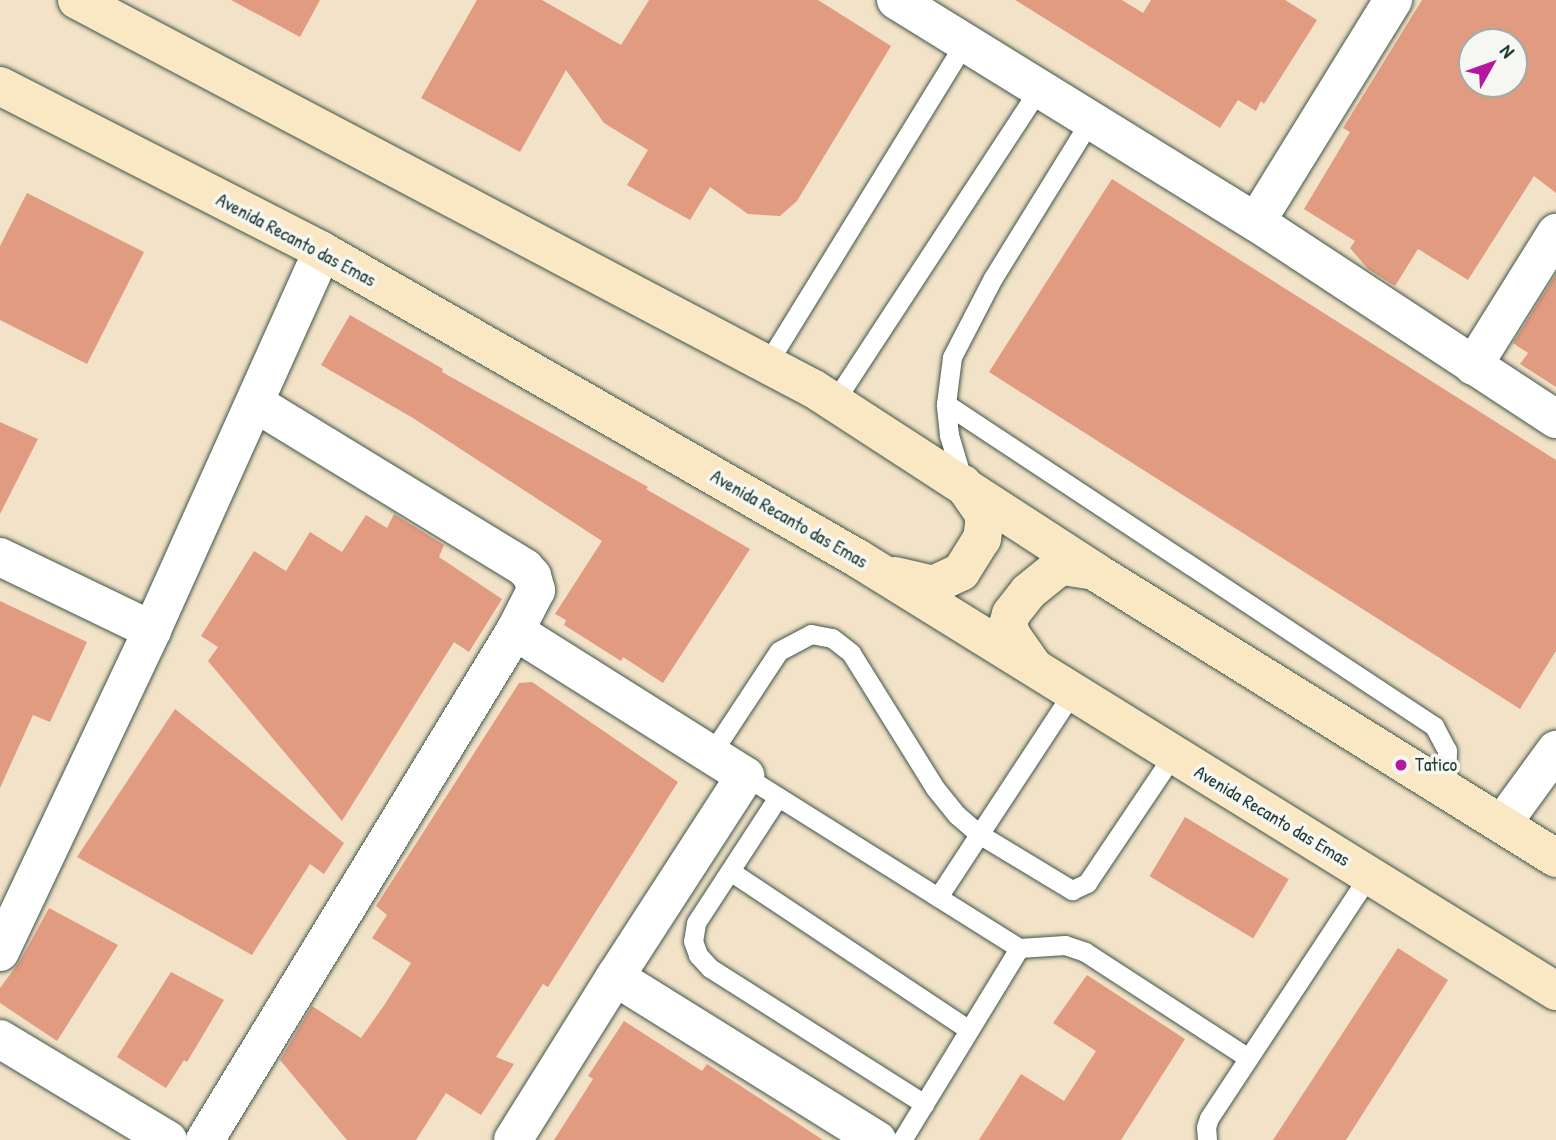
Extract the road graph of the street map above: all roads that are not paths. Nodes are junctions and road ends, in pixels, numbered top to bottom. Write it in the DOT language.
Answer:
graph roads {
  1 [pos="77,0"];
  2 [pos="1393,0"];
  3 [pos="900,1"];
  4 [pos="964,44"];
  5 [pos="1038,90"];
  6 [pos="3,94"];
  7 [pos="1090,121"];
  8 [pos="1256,222"];
  9 [pos="1556,233"];
  10 [pos="322,251"];
  11 [pos="766,364"];
  12 [pos="1473,366"];
  13 [pos="834,402"];
  14 [pos="255,404"];
  15 [pos="946,404"];
  16 [pos="1556,419"];
  17 [pos="964,484"];
  18 [pos="0,557"];
  19 [pos="1094,571"];
  20 [pos="883,574"];
  21 [pos="152,630"];
  22 [pos="515,631"];
  23 [pos="1038,673"];
  24 [pos="1072,693"];
  25 [pos="1556,750"];
  26 [pos="711,754"];
  27 [pos="1172,755"];
  28 [pos="745,776"];
  29 [pos="1446,790"];
  30 [pos="778,797"];
  31 [pos="1502,824"];
  32 [pos="979,834"];
  33 [pos="1556,858"];
  34 [pos="730,871"];
  35 [pos="1369,875"];
  36 [pos="938,897"];
  37 [pos="1019,948"];
  38 [pos="0,952"];
  39 [pos="615,977"];
  40 [pos="1556,991"];
  41 [pos="969,1030"];
  42 [pos="0,1039"];
  43 [pos="1248,1058"];
  44 [pos="923,1104"];
  45 [pos="169,1140"];
  46 [pos="205,1140"];
  47 [pos="513,1140"];
  48 [pos="877,1140"];
  49 [pos="902,1140"];
  50 [pos="1207,1140"];
  1 -- 11 [label="main road"];
  2 -- 8 [label="street"];
  3 -- 4 [label="street"];
  4 -- 5 [label="street"];
  4 -- 11 [label="lane"];
  5 -- 7 [label="street"];
  5 -- 13 [label="lane"];
  6 -- 10 [label="main road, Avenida Recanto das Emas"];
  7 -- 8 [label="street"];
  7 -- 15 [label="lane"];
  8 -- 12 [label="street"];
  9 -- 12 [label="street"];
  10 -- 14 [label="street"];
  10 -- 20 [label="main road, Avenida Recanto das Emas"];
  11 -- 13 [label="main road"];
  12 -- 16 [label="street"];
  13 -- 17 [label="main road"];
  14 -- 21 [label="street"];
  14 -- 22 [label="street"];
  15 -- 17 [label="lane"];
  15 -- 29 [label="lane"];
  17 -- 19 [label="main road"];
  17 -- 20 [label="main road"];
  18 -- 21 [label="street"];
  19 -- 23 [label="main road"];
  19 -- 29 [label="main road"];
  20 -- 23 [label="main road, Avenida Recanto das Emas"];
  21 -- 38 [label="street"];
  22 -- 26 [label="street"];
  22 -- 46 [label="street"];
  23 -- 24 [label="main road, Avenida Recanto das Emas"];
  24 -- 27 [label="main road, Avenida Recanto das Emas"];
  24 -- 32 [label="lane"];
  25 -- 31 [label="street"];
  26 -- 28 [label="street"];
  26 -- 32 [label="lane"];
  27 -- 32 [label="lane"];
  27 -- 35 [label="main road, Avenida Recanto das Emas"];
  28 -- 30 [label="lane"];
  28 -- 39 [label="street"];
  29 -- 31 [label="main road"];
  30 -- 34 [label="lane"];
  30 -- 36 [label="lane"];
  31 -- 33 [label="main road"];
  32 -- 36 [label="lane"];
  34 -- 41 [label="lane"];
  34 -- 44 [label="lane"];
  35 -- 40 [label="main road, Avenida Recanto das Emas"];
  35 -- 43 [label="lane"];
  36 -- 37 [label="lane"];
  37 -- 41 [label="lane"];
  37 -- 43 [label="lane"];
  39 -- 47 [label="street"];
  39 -- 48 [label="street"];
  41 -- 44 [label="lane"];
  42 -- 45 [label="street"];
  43 -- 50 [label="lane"];
  44 -- 49 [label="lane"];
}
